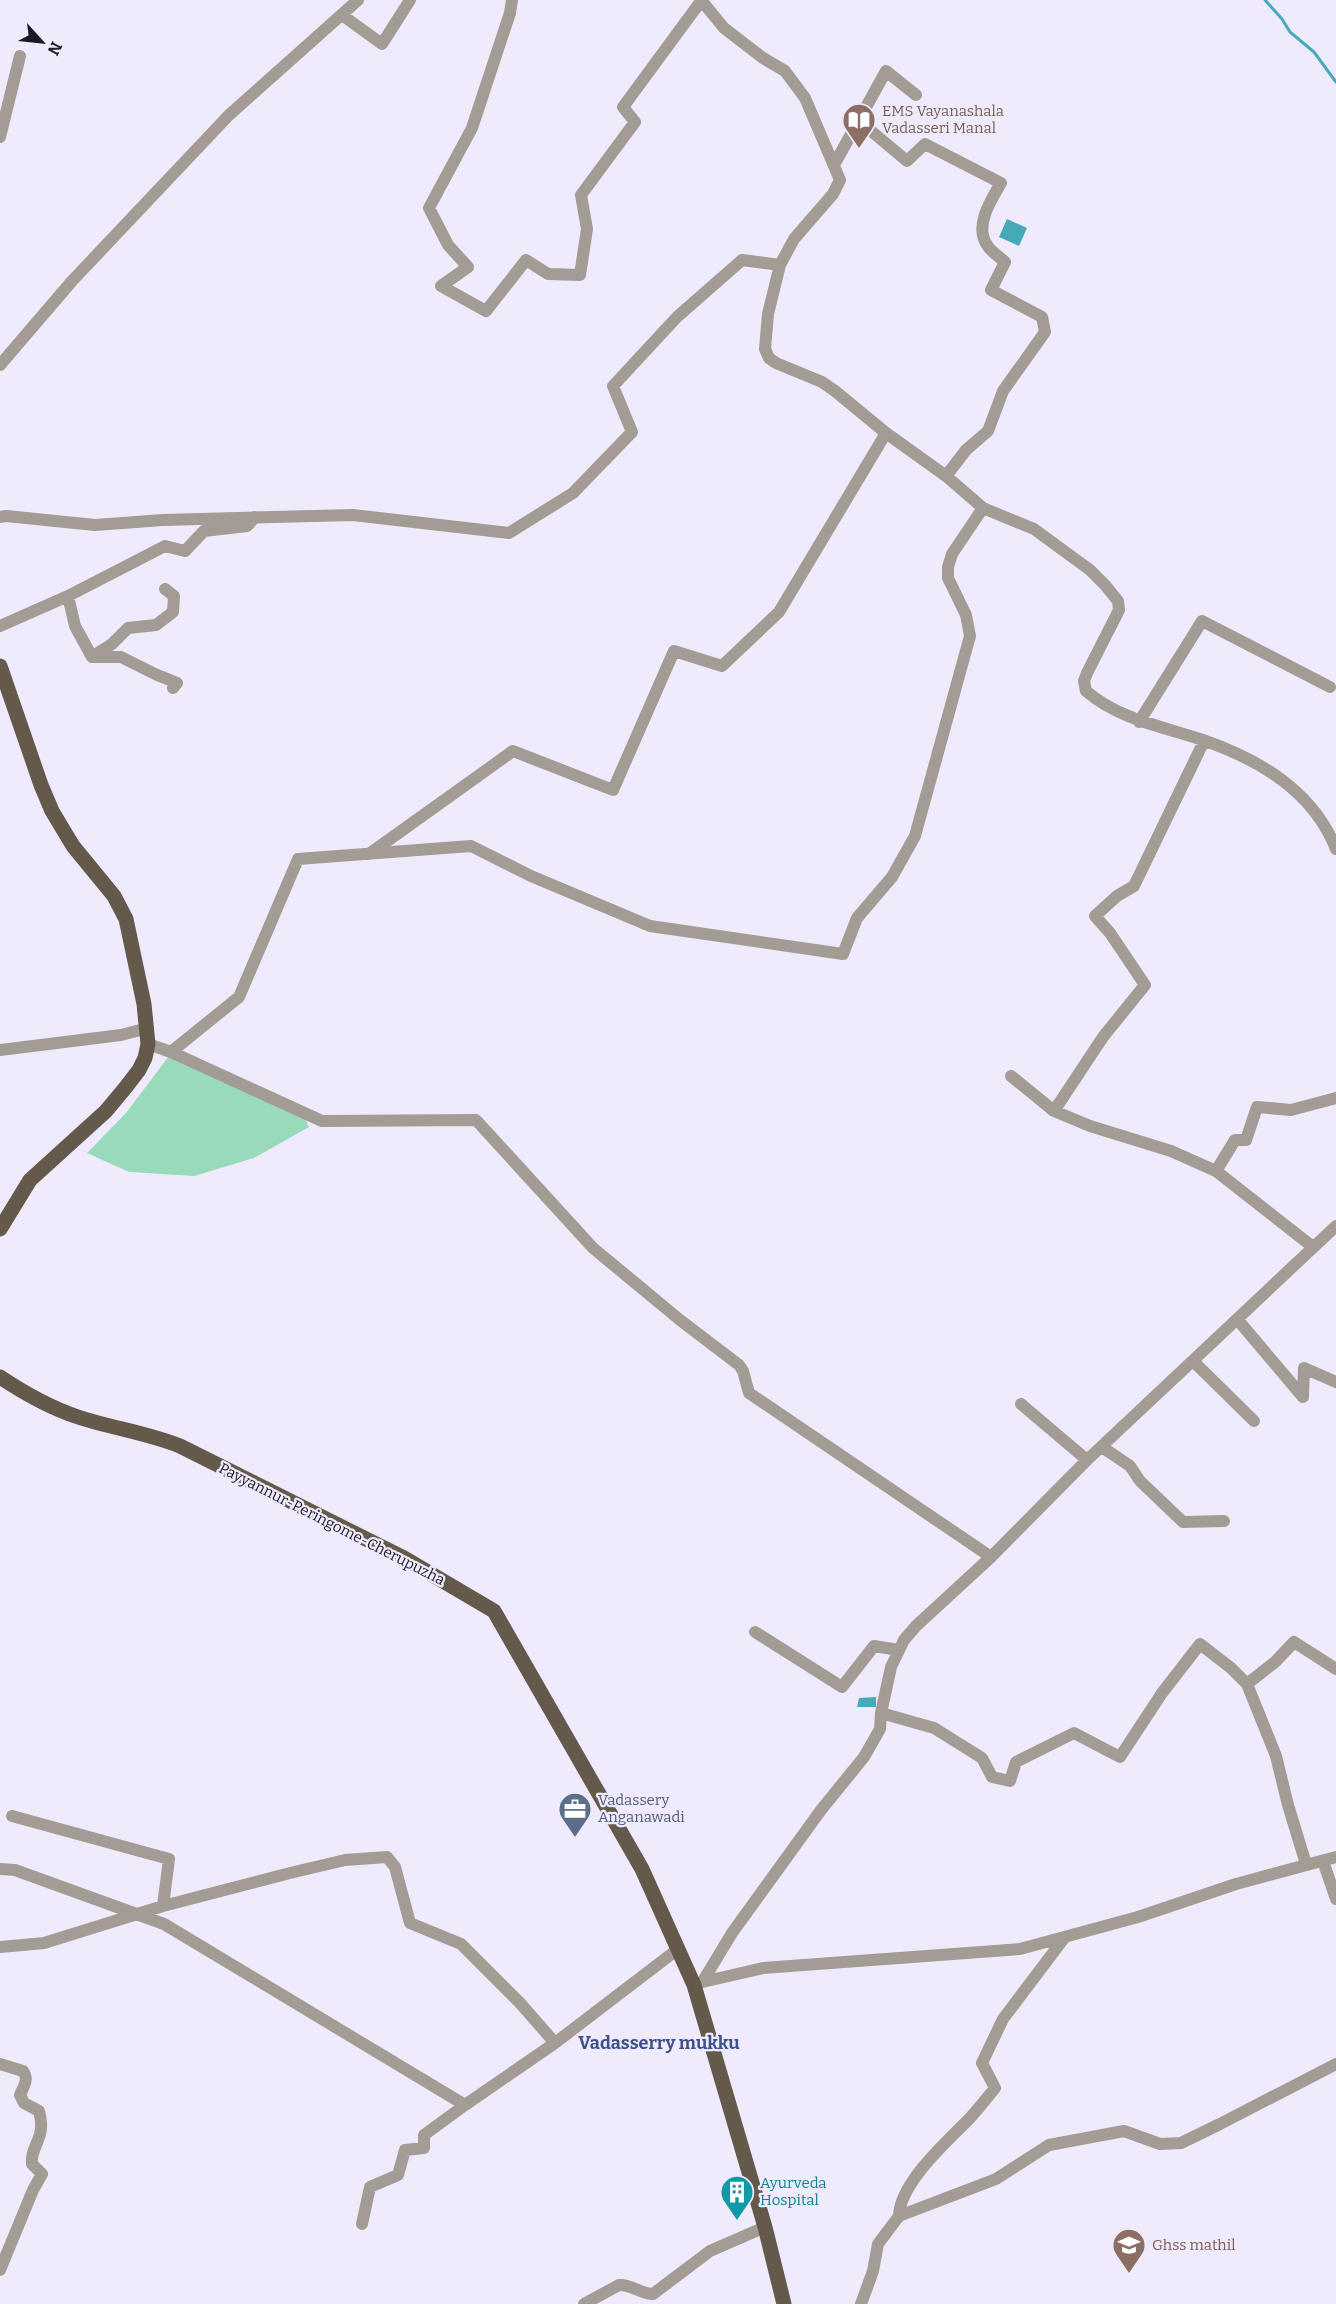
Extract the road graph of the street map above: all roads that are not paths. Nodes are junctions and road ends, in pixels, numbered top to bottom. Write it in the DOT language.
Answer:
graph roads {
  1 [pos="358,0"];
  2 [pos="410,0"];
  3 [pos="512,0"];
  4 [pos="701,1"];
  5 [pos="342,15"];
  6 [pos="20,56"];
  7 [pos="916,95"];
  8 [pos="858,120"];
  9 [pos="0,137"];
  10 [pos="834,165"];
  11 [pos="780,265"];
  12 [pos="0,365"];
  13 [pos="886,433"];
  14 [pos="946,476"];
  15 [pos="982,508"];
  16 [pos="0,517"];
  17 [pos="255,517"];
  18 [pos="165,589"];
  19 [pos="68,596"];
  20 [pos="0,626"];
  21 [pos="92,657"];
  22 [pos="0,666"];
  23 [pos="1330,687"];
  24 [pos="173,688"];
  25 [pos="1139,722"];
  26 [pos="1204,741"];
  27 [pos="1336,849"];
  28 [pos="369,854"];
  29 [pos="148,1028"];
  30 [pos="148,1044"];
  31 [pos="0,1050"];
  32 [pos="171,1052"];
  33 [pos="1011,1076"];
  34 [pos="1336,1098"];
  35 [pos="1054,1111"];
  36 [pos="1216,1170"];
  37 [pos="1336,1226"];
  38 [pos="0,1229"];
  39 [pos="1313,1248"];
  40 [pos="1237,1319"];
  41 [pos="1193,1360"];
  42 [pos="0,1377"];
  43 [pos="1336,1382"];
  44 [pos="1022,1404"];
  45 [pos="1254,1421"];
  46 [pos="1102,1447"];
  47 [pos="1087,1460"];
  48 [pos="1224,1521"];
  49 [pos="991,1557"];
  50 [pos="755,1632"];
  51 [pos="899,1650"];
  52 [pos="1336,1669"];
  53 [pos="1247,1684"];
  54 [pos="881,1713"];
  55 [pos="12,1816"];
  56 [pos="1330,1859"];
  57 [pos="1306,1864"];
  58 [pos="0,1869"];
  59 [pos="1336,1899"];
  60 [pos="163,1906"];
  61 [pos="138,1914"];
  62 [pos="1065,1937"];
  63 [pos="0,1947"];
  64 [pos="678,1949"];
  65 [pos="698,1983"];
  66 [pos="555,2043"];
  67 [pos="0,2064"];
  68 [pos="1336,2064"];
  69 [pos="465,2105"];
  70 [pos="899,2216"];
  71 [pos="362,2224"];
  72 [pos="765,2227"];
  73 [pos="0,2270"];
  74 [pos="585,2304"];
  75 [pos="784,2304"];
  76 [pos="861,2304"];
  1 -- 5 [label="street"];
  2 -- 5 [label="street"];
  3 -- 4 [label="street"];
  4 -- 10 [label="street"];
  5 -- 12 [label="street"];
  6 -- 9 [label="street"];
  7 -- 8 [label="street"];
  8 -- 10 [label="street"];
  8 -- 14 [label="street"];
  10 -- 11 [label="street"];
  11 -- 13 [label="street"];
  11 -- 17 [label="street"];
  13 -- 14 [label="street"];
  13 -- 28 [label="street"];
  14 -- 15 [label="street"];
  15 -- 25 [label="street"];
  15 -- 28 [label="street"];
  16 -- 17 [label="street"];
  17 -- 19 [label="street"];
  18 -- 21 [label="street"];
  19 -- 20 [label="street"];
  19 -- 21 [label="street"];
  21 -- 24 [label="street"];
  22 -- 29 [label="main road"];
  23 -- 25 [label="street"];
  25 -- 26 [label="street"];
  26 -- 27 [label="street"];
  26 -- 35 [label="street"];
  28 -- 32 [label="street"];
  29 -- 30 [label="main road"];
  29 -- 31 [label="street"];
  30 -- 32 [label="street"];
  30 -- 38 [label="main road"];
  32 -- 49 [label="street"];
  33 -- 35 [label="street"];
  34 -- 36 [label="street"];
  35 -- 36 [label="street"];
  36 -- 39 [label="street"];
  37 -- 39 [label="street"];
  39 -- 40 [label="street"];
  40 -- 41 [label="street"];
  40 -- 43 [label="street"];
  41 -- 45 [label="street"];
  41 -- 46 [label="street"];
  42 -- 64 [label="main road, Payyannur-Peringome-Cherupuzha"];
  44 -- 47 [label="street"];
  46 -- 47 [label="street"];
  46 -- 48 [label="street"];
  47 -- 49 [label="street"];
  49 -- 51 [label="street"];
  50 -- 51 [label="street"];
  51 -- 54 [label="street"];
  52 -- 53 [label="street"];
  53 -- 54 [label="street"];
  53 -- 57 [label="street"];
  54 -- 65 [label="street"];
  55 -- 60 [label="street"];
  56 -- 57 [label="street"];
  56 -- 59 [label="street"];
  57 -- 62 [label="street"];
  58 -- 61 [label="street"];
  60 -- 61 [label="street"];
  60 -- 66 [label="street"];
  61 -- 63 [label="street"];
  61 -- 69 [label="street"];
  62 -- 65 [label="street"];
  62 -- 70 [label="street"];
  64 -- 65 [label="main road, Payyannur-Peringome-Cherupuzha"];
  64 -- 66 [label="street"];
  65 -- 72 [label="main road, Payyannur-Peringome-Cherupuzha"];
  66 -- 69 [label="street"];
  67 -- 73 [label="street"];
  68 -- 70 [label="street"];
  69 -- 71 [label="street"];
  70 -- 76 [label="street"];
  72 -- 74 [label="street"];
  72 -- 75 [label="main road, Payyannur-Peringome-Cherupuzha"];
}
